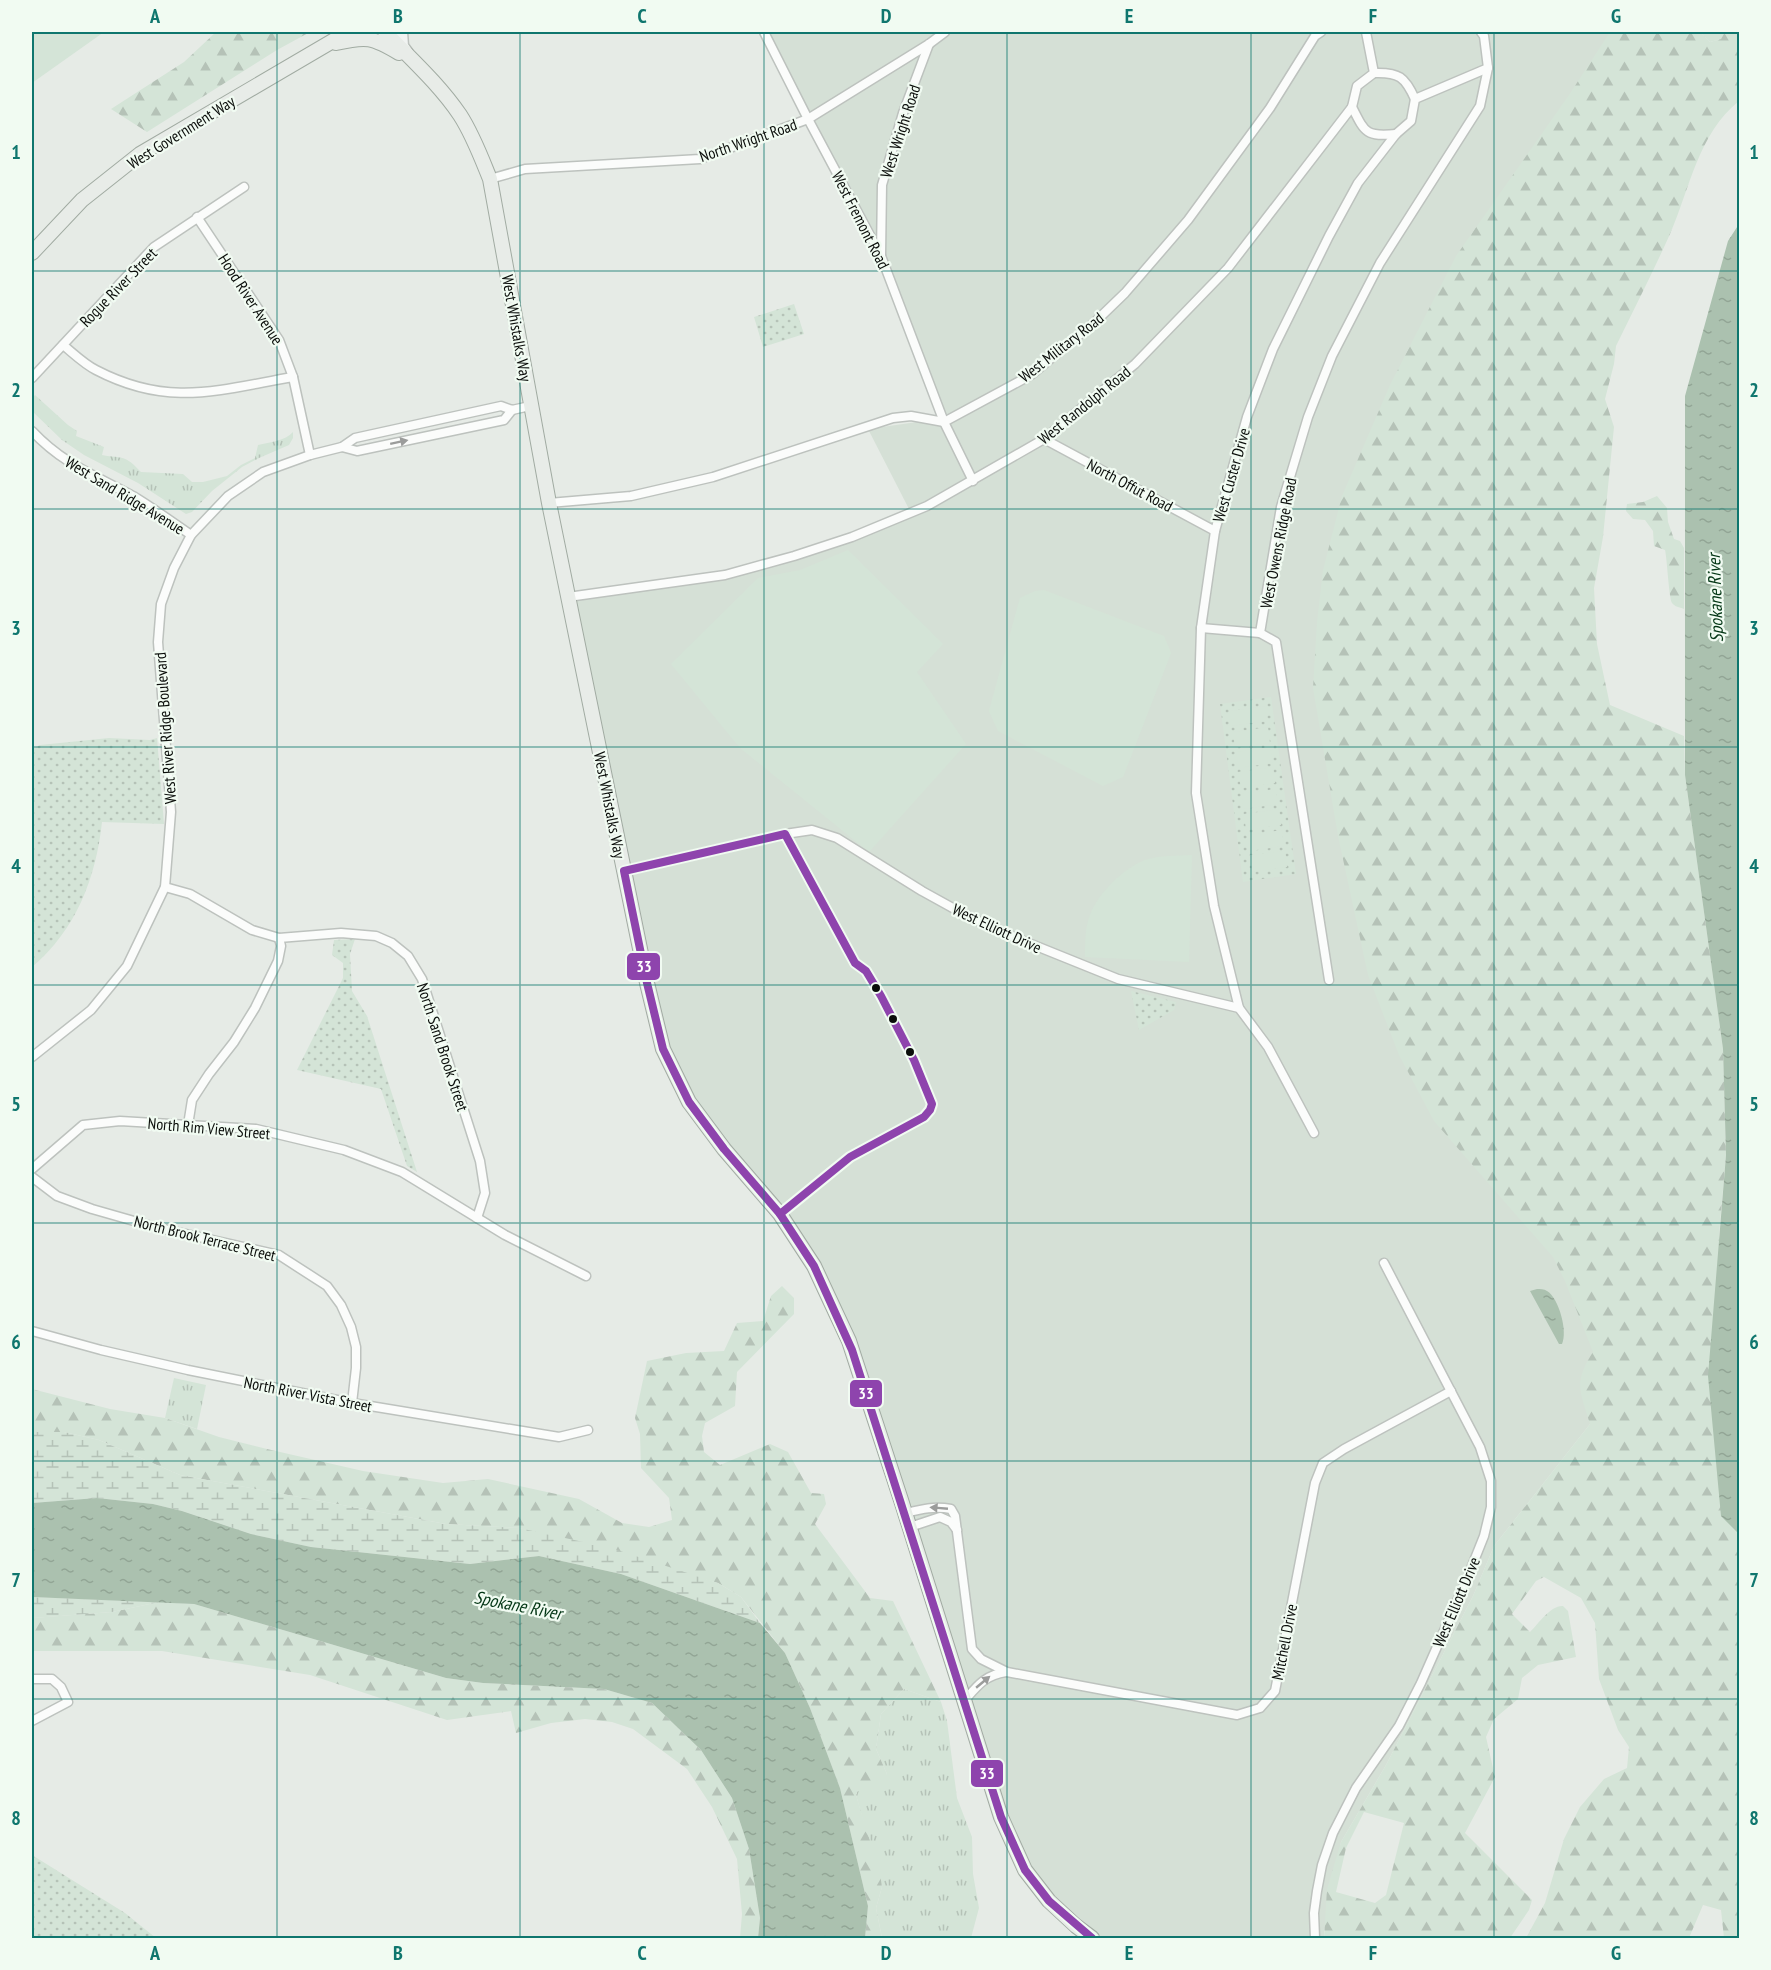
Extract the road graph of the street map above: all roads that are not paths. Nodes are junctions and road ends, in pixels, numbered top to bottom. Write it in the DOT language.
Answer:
graph roads {
  1 [pos="348,32"];
  2 [pos="385,32"];
  3 [pos="401,32"];
  4 [pos="764,32"];
  5 [pos="945,32"];
  6 [pos="1366,32"];
  7 [pos="1481,32"];
  8 [pos="1315,33"];
  9 [pos="929,44"];
  10 [pos="325,45"];
  11 [pos="411,59"];
  12 [pos="1488,68"];
  13 [pos="1374,73"];
  14 [pos="1415,99"];
  15 [pos="1352,107"];
  16 [pos="808,120"];
  17 [pos="1396,134"];
  18 [pos="490,179"];
  19 [pos="244,187"];
  20 [pos="197,217"];
  21 [pos="32,253"];
  22 [pos="881,256"];
  23 [pos="63,345"];
  24 [pos="293,377"];
  25 [pos="32,378"];
  26 [pos="530,405"];
  27 [pos="512,410"];
  28 [pos="944,422"];
  29 [pos="32,431"];
  30 [pos="1044,439"];
  31 [pos="342,447"];
  32 [pos="310,455"];
  33 [pos="972,481"];
  34 [pos="549,503"];
  35 [pos="1215,531"];
  36 [pos="191,535"];
  37 [pos="568,597"];
  38 [pos="1201,628"];
  39 [pos="1260,633"];
  40 [pos="624,871"];
  41 [pos="165,887"];
  42 [pos="279,938"];
  43 [pos="1329,980"];
  44 [pos="1239,1008"];
  45 [pos="32,1057"];
  46 [pos="188,1125"];
  47 [pos="1314,1133"];
  48 [pos="32,1169"];
  49 [pos="32,1177"];
  50 [pos="477,1218"];
  51 [pos="1384,1263"];
  52 [pos="586,1276"];
  53 [pos="32,1331"];
  54 [pos="1451,1391"];
  55 [pos="352,1403"];
  56 [pos="588,1430"];
  57 [pos="906,1513"];
  58 [pos="910,1527"];
  59 [pos="957,1530"];
  60 [pos="1007,1672"];
  61 [pos="32,1679"];
  62 [pos="964,1701"];
  63 [pos="32,1721"];
  64 [pos="1092,1938"];
  65 [pos="1315,1938"];
  1 -- 10 [label="main road, West Government Way"];
  2 -- 11 [label="main road, West Whistalks Way"];
  3 -- 11 [label="main road"];
  4 -- 16 [label="street, West Fremont Road"];
  5 -- 9 [label="street, North Wright Road"];
  6 -- 13 [label="street"];
  7 -- 12 [label="street"];
  8 -- 28 [label="street, West Military Road"];
  9 -- 16 [label="street, North Wright Road"];
  9 -- 22 [label="street, West Wright Road"];
  10 -- 11 [label="main road"];
  10 -- 21 [label="main road, West Government Way"];
  11 -- 18 [label="main road, West Whistalks Way"];
  12 -- 14 [label="street"];
  12 -- 39 [label="street, West Owens Ridge Road"];
  13 -- 14 [label="street"];
  13 -- 15 [label="street, West Randolph Road"];
  14 -- 17 [label="street, West Custer Drive"];
  15 -- 17 [label="street"];
  15 -- 30 [label="street, West Randolph Road"];
  16 -- 18 [label="street, North Wright Road"];
  16 -- 22 [label="street, West Fremont Road"];
  17 -- 35 [label="street, West Custer Drive"];
  18 -- 26 [label="main road, West Whistalks Way"];
  19 -- 20 [label="street, Rogue River Street"];
  20 -- 23 [label="street, Rogue River Street"];
  20 -- 24 [label="street, Hood River Avenue"];
  22 -- 28 [label="street, West Fremont Road"];
  23 -- 24 [label="street"];
  23 -- 25 [label="street, Rogue River Street"];
  24 -- 32 [label="street, Hood River Avenue"];
  26 -- 27 [label="street, West River Ridge Boulevard"];
  26 -- 34 [label="main road, West Whistalks Way"];
  27 -- 31 [label="street, West River Ridge Boulevard"];
  31 -- 27 [label="street, West River Ridge Boulevard, one-way"];
  28 -- 33 [label="street, West Fremont Road"];
  28 -- 34 [label="street"];
  29 -- 36 [label="street, West Sand Ridge Avenue"];
  30 -- 33 [label="street, West Randolph Road"];
  30 -- 35 [label="street, North Offut Road"];
  31 -- 32 [label="street, West River Ridge Boulevard"];
  32 -- 36 [label="street, West River Ridge Boulevard"];
  33 -- 37 [label="street, West Randolph Road"];
  34 -- 37 [label="main road, West Whistalks Way"];
  35 -- 38 [label="street, West Custer Drive"];
  36 -- 41 [label="street, West River Ridge Boulevard"];
  37 -- 40 [label="main road, West Whistalks Way"];
  38 -- 39 [label="street"];
  38 -- 44 [label="street, West Custer Drive"];
  39 -- 43 [label="street"];
  40 -- 44 [label="street, West Elliott Drive"];
  40 -- 57 [label="main road, West Whistalks Way"];
  41 -- 42 [label="street, North Sand Brook Street"];
  41 -- 45 [label="street, West River Ridge Boulevard"];
  42 -- 46 [label="street"];
  42 -- 50 [label="street, North Sand Brook Street"];
  44 -- 47 [label="street"];
  46 -- 48 [label="street, North Rim View Street"];
  46 -- 50 [label="street, North Rim View Street"];
  49 -- 55 [label="street, North Brook Terrace Street"];
  50 -- 52 [label="street, North Rim View Street"];
  51 -- 54 [label="street, West Elliott Drive"];
  53 -- 55 [label="street, North River Vista Street"];
  54 -- 60 [label="street, Mitchell Drive"];
  54 -- 65 [label="street, West Elliott Drive"];
  55 -- 56 [label="street, North River Vista Street"];
  57 -- 58 [label="main road, West Whistalks Way"];
  59 -- 57 [label="street, one-way"];
  58 -- 59 [label="street"];
  58 -- 62 [label="main road, West Whistalks Way"];
  59 -- 60 [label="street, Mitchell Drive"];
  62 -- 60 [label="street, one-way"];
  61 -- 63 [label="street"];
  62 -- 64 [label="main road, West Whistalks Way"];
}
